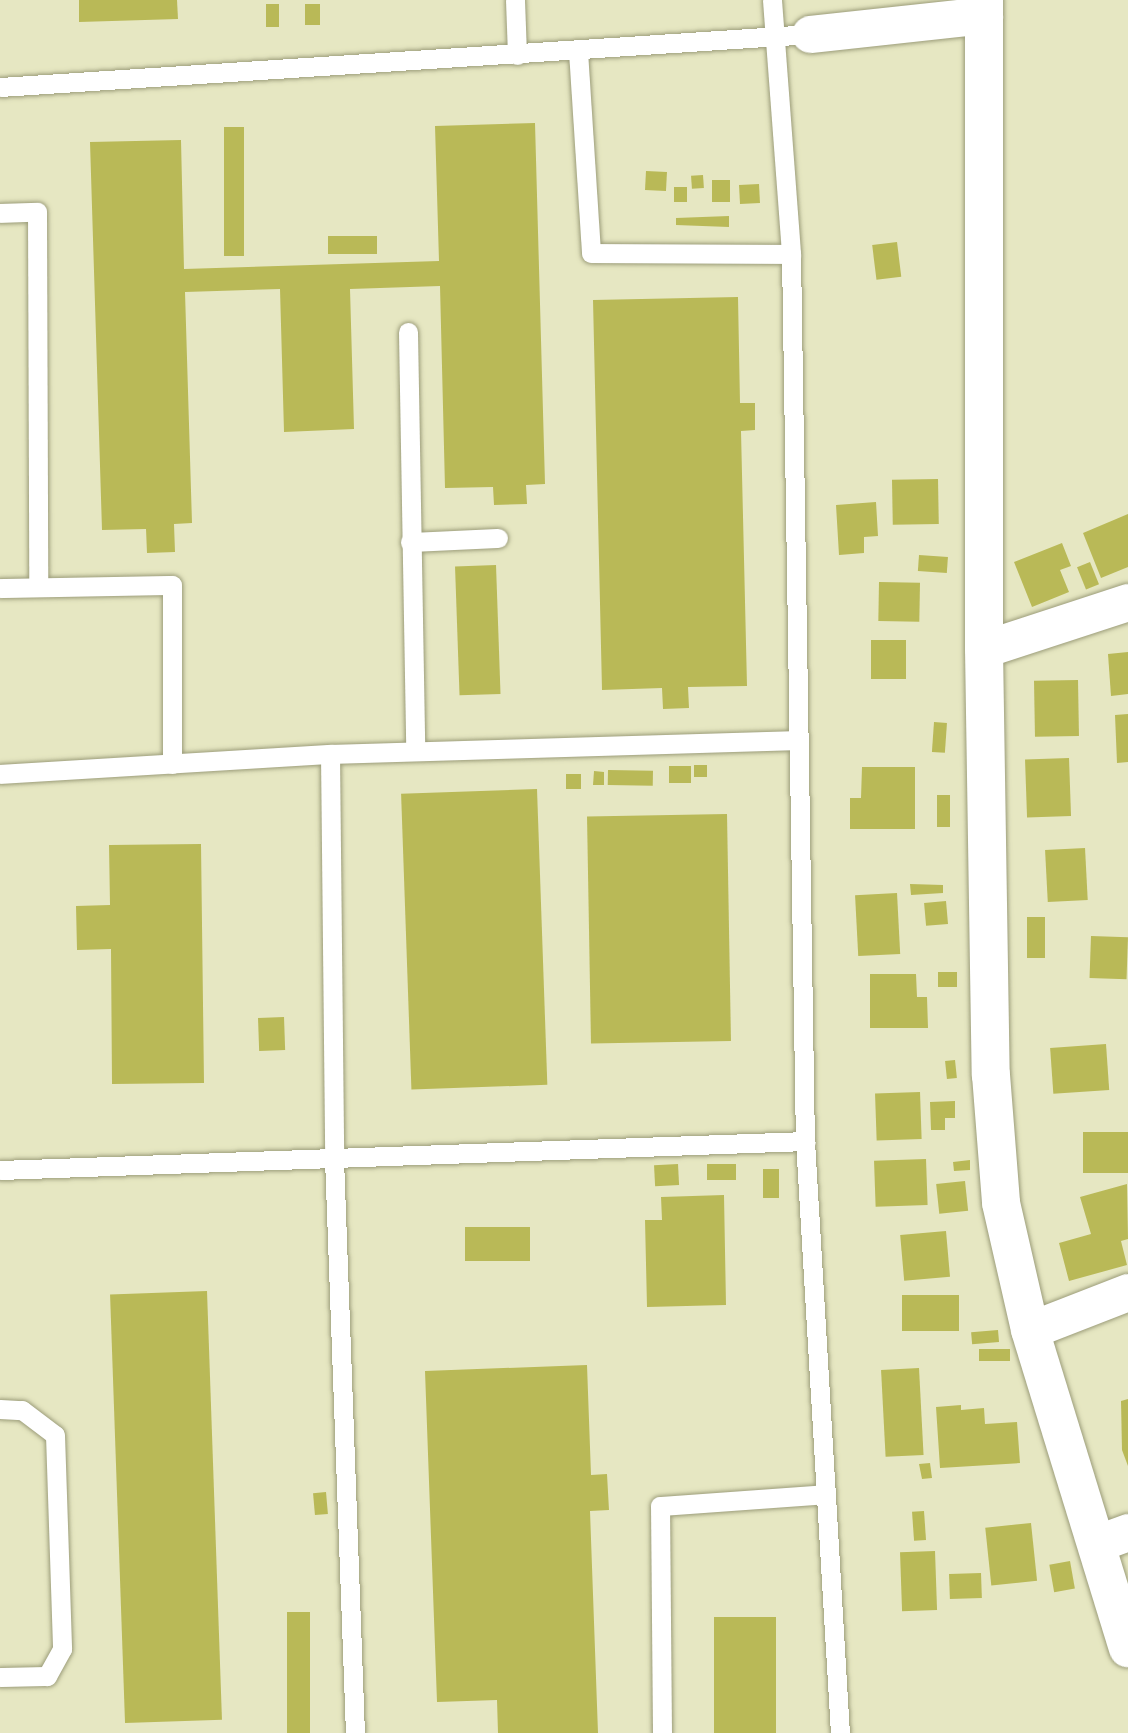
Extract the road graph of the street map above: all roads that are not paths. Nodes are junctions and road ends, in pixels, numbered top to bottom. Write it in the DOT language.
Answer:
graph roads {
  1 [pos="515,0"];
  2 [pos="772,0"];
  3 [pos="984,8"];
  4 [pos="810,34"];
  5 [pos="773,39"];
  6 [pos="578,51"];
  7 [pos="517,55"];
  8 [pos="0,87"];
  9 [pos="0,213"];
  10 [pos="791,254"];
  11 [pos="408,332"];
  12 [pos="498,538"];
  13 [pos="410,542"];
  14 [pos="38,586"];
  15 [pos="0,588"];
  16 [pos="1128,602"];
  17 [pos="984,649"];
  18 [pos="799,740"];
  19 [pos="415,751"];
  20 [pos="330,754"];
  21 [pos="172,764"];
  22 [pos="0,775"];
  23 [pos="805,1141"];
  24 [pos="334,1158"];
  25 [pos="0,1170"];
  26 [pos="1128,1292"];
  27 [pos="1030,1330"];
  28 [pos="0,1409"];
  29 [pos="826,1494"];
  30 [pos="1113,1537"];
  31 [pos="1128,1648"];
  32 [pos="0,1677"];
  33 [pos="355,1733"];
  34 [pos="662,1733"];
  35 [pos="840,1733"];
  1 -- 7 [label="lane"];
  2 -- 5 [label="lane"];
  3 -- 4 [label="street"];
  3 -- 17 [label="street"];
  4 -- 5 [label="lane"];
  5 -- 6 [label="lane"];
  5 -- 10 [label="lane"];
  6 -- 7 [label="lane"];
  6 -- 10 [label="lane"];
  7 -- 8 [label="lane"];
  9 -- 14 [label="lane"];
  10 -- 18 [label="lane"];
  11 -- 13 [label="lane"];
  12 -- 13 [label="lane"];
  13 -- 19 [label="lane"];
  14 -- 15 [label="lane"];
  14 -- 21 [label="lane"];
  16 -- 17 [label="street"];
  17 -- 27 [label="street"];
  18 -- 19 [label="lane"];
  18 -- 23 [label="lane"];
  19 -- 20 [label="lane"];
  20 -- 21 [label="lane"];
  20 -- 24 [label="lane"];
  21 -- 22 [label="lane"];
  23 -- 24 [label="lane"];
  23 -- 29 [label="lane"];
  24 -- 25 [label="lane"];
  24 -- 33 [label="lane"];
  26 -- 27 [label="street"];
  27 -- 30 [label="street"];
  28 -- 32 [label="lane"];
  29 -- 34 [label="lane"];
  29 -- 35 [label="lane"];
  30 -- 31 [label="street"];
}
